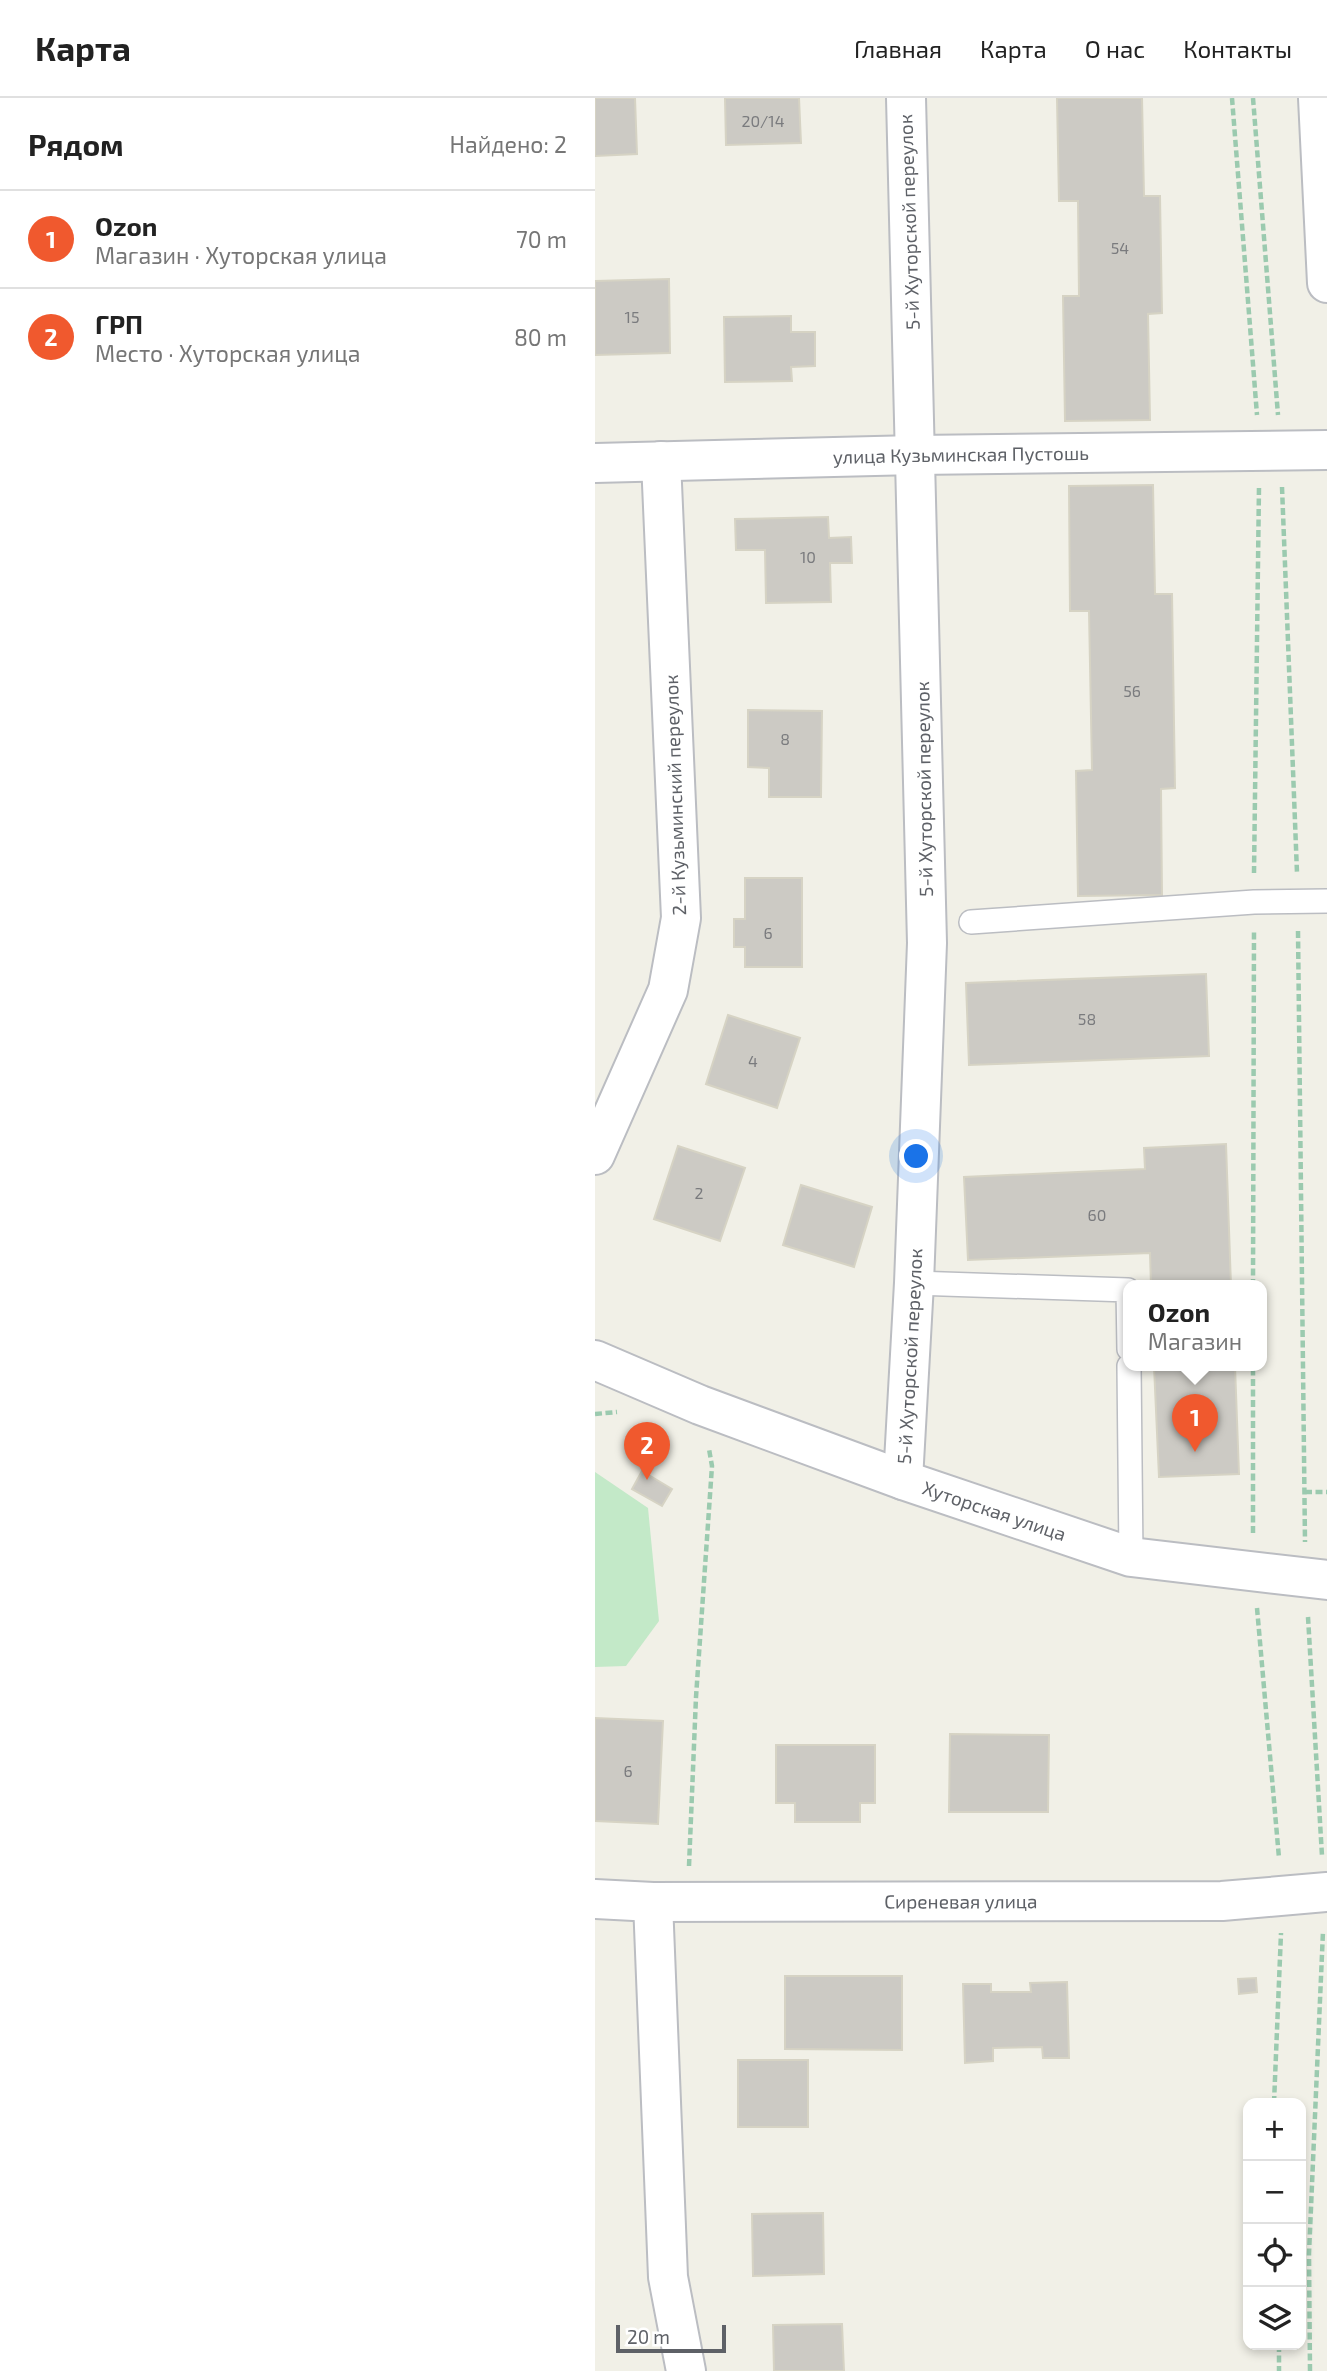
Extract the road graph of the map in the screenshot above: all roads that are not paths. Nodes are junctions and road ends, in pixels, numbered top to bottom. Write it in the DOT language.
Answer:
graph roads {
  1 [pos="906,98"];
  2 [pos="1318,98"];
  3 [pos="1327,283"];
  4 [pos="1327,450"];
  5 [pos="916,455"];
  6 [pos="661,461"];
  7 [pos="595,463"];
  8 [pos="1327,901"];
  9 [pos="971,922"];
  10 [pos="595,1155"];
  11 [pos="914,1283"];
  12 [pos="1123,1290"];
  13 [pos="595,1360"];
  14 [pos="1129,1371"];
  15 [pos="903,1480"];
  16 [pos="1131,1557"];
  17 [pos="1316,1579"];
  18 [pos="1326,1892"];
  19 [pos="595,1899"];
  20 [pos="671,1902"];
  21 [pos="686,2371"];
  1 -- 5 [label="street, 5-й Хуторской переулок"];
  2 -- 3 [label="street"];
  4 -- 5 [label="street, улица Кузьминская Пустошь"];
  5 -- 6 [label="street, улица Кузьминская Пустошь"];
  5 -- 11 [label="street, 5-й Хуторской переулок"];
  6 -- 7 [label="street, улица Кузьминская Пустошь"];
  6 -- 10 [label="street, 2-й Кузьминский переулок"];
  8 -- 9 [label="lane"];
  11 -- 12 [label="lane"];
  11 -- 15 [label="street, 5-й Хуторской переулок"];
  13 -- 15 [label="street, Хуторская улица"];
  14 -- 16 [label="lane"];
  15 -- 16 [label="street, Хуторская улица"];
  16 -- 17 [label="street, Хуторская улица"];
  18 -- 20 [label="street, Сиреневая улица"];
  19 -- 20 [label="street, Сиреневая улица"];
  20 -- 21 [label="street"];
}
